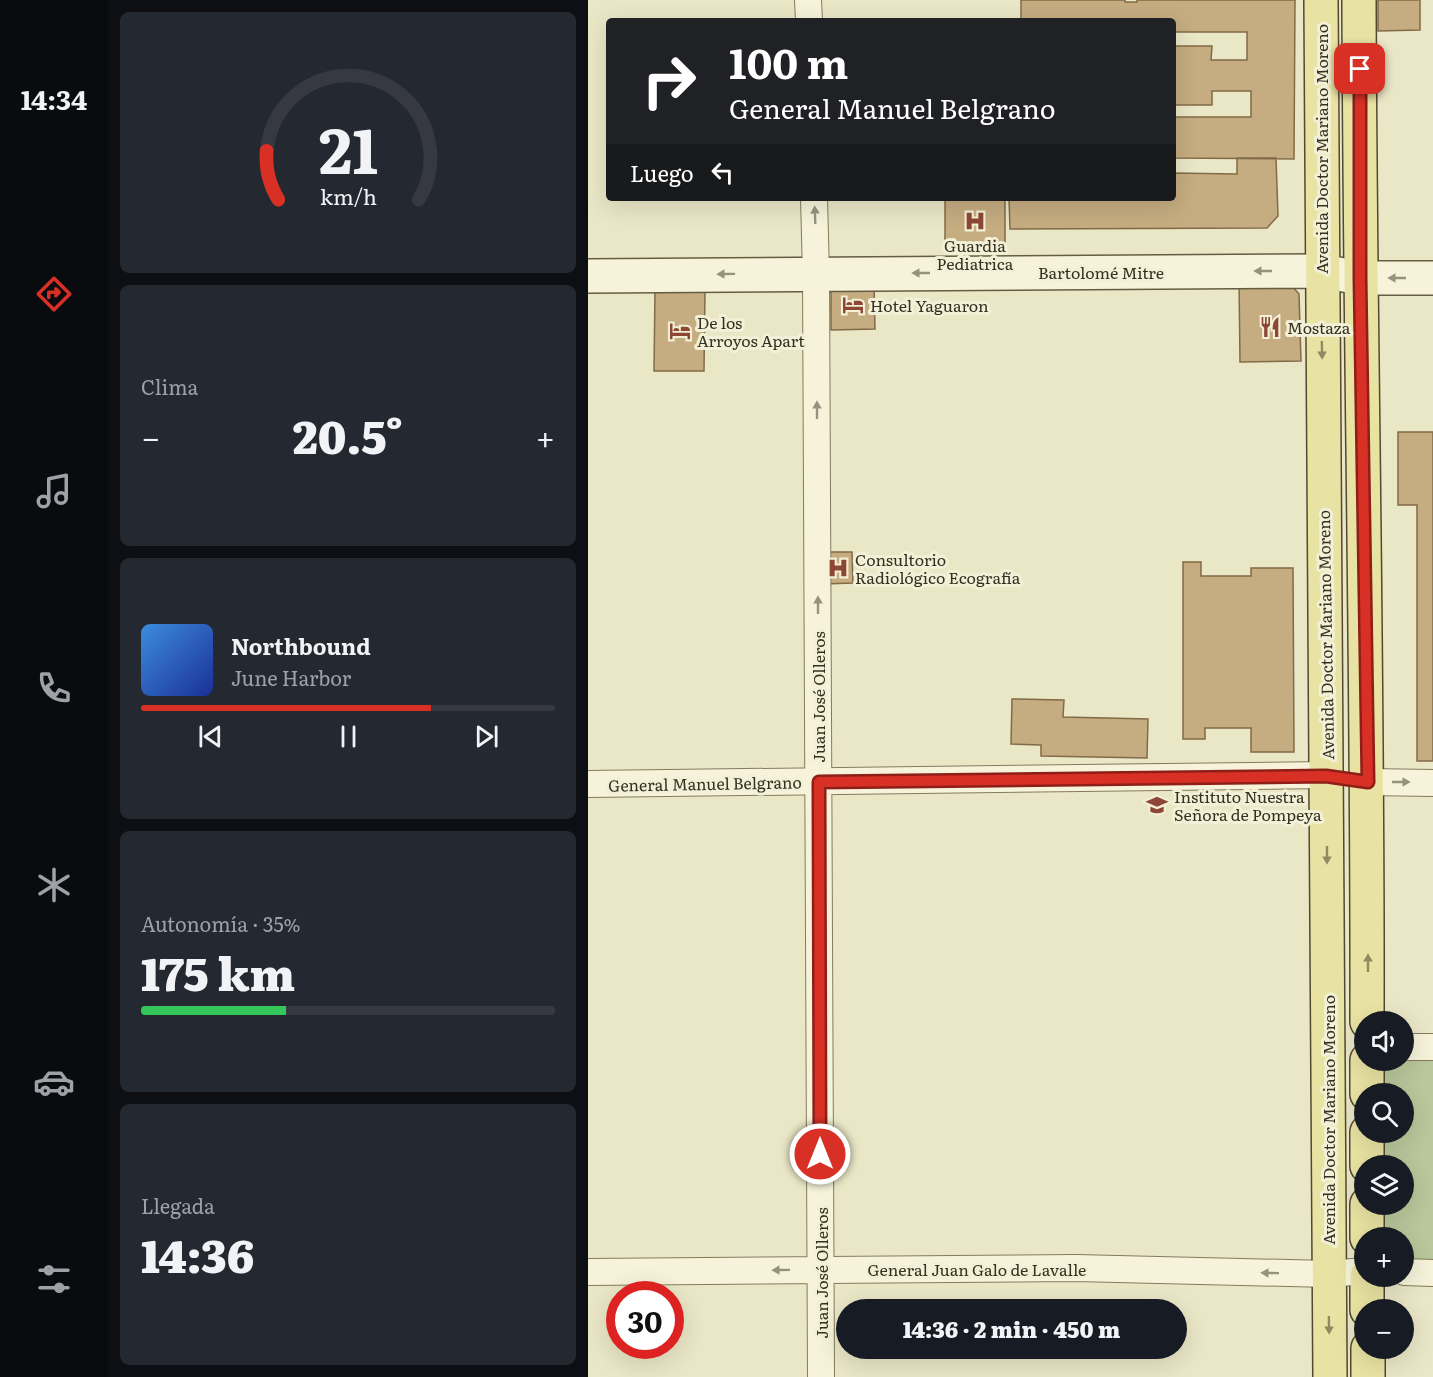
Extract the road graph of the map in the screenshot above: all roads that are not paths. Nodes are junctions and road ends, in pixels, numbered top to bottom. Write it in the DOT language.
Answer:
graph roads {
  1 [pos="808,0"];
  2 [pos="1321,0"];
  3 [pos="1359,0"];
  4 [pos="809,18"];
  5 [pos="814,201"];
  6 [pos="1322,271"];
  7 [pos="816,274"];
  8 [pos="588,276"];
  9 [pos="1360,278"];
  10 [pos="1433,278"];
  11 [pos="1326,776"];
  12 [pos="819,782"];
  13 [pos="1368,782"];
  14 [pos="1433,783"];
  15 [pos="588,784"];
  16 [pos="1367,1011"];
  17 [pos="1414,1047"];
  18 [pos="1433,1047"];
  19 [pos="821,1270"];
  20 [pos="588,1272"];
  21 [pos="1354,1272"];
  22 [pos="1414,1272"];
  23 [pos="1433,1273"];
  24 [pos="1328,1274"];
  25 [pos="1368,1359"];
  26 [pos="821,1377"];
  27 [pos="1330,1377"];
  28 [pos="1368,1377"];
  1 -- 4 [label="street"];
  2 -- 6 [label="main road, Avenida Doctor Mariano Moreno"];
  3 -- 9 [label="main road"];
  7 -- 5 [label="street, Juan José Olleros, one-way"];
  6 -- 7 [label="street, Bartolomé Mitre, one-way"];
  6 -- 9 [label="street, Bartolomé Mitre"];
  6 -- 11 [label="main road, Avenida Doctor Mariano Moreno, one-way"];
  7 -- 8 [label="street, Bartolomé Mitre, one-way"];
  12 -- 7 [label="street, Juan José Olleros, one-way"];
  10 -- 9 [label="street, Bartolomé Mitre, one-way"];
  9 -- 13 [label="main road"];
  11 -- 12 [label="street, General Manuel Belgrano"];
  11 -- 13 [label="street, General Manuel Belgrano"];
  11 -- 24 [label="main road, Avenida Doctor Mariano Moreno, one-way"];
  12 -- 15 [label="street, General Manuel Belgrano"];
  12 -- 19 [label="street, Juan José Olleros"];
  13 -- 14 [label="street, General Manuel Belgrano, one-way"];
  16 -- 13 [label="main road, one-way"];
  17 -- 18 [label="street"];
  19 -- 20 [label="street, General Juan Galo de Lavalle, one-way"];
  24 -- 19 [label="street, General Juan Galo de Lavalle, one-way"];
  19 -- 26 [label="street, Juan José Olleros"];
  21 -- 24 [label="street, General Juan Galo de Lavalle"];
  22 -- 23 [label="street"];
  24 -- 27 [label="main road, Avenida Doctor Mariano Moreno, one-way"];
  25 -- 28 [label="main road"];
}
